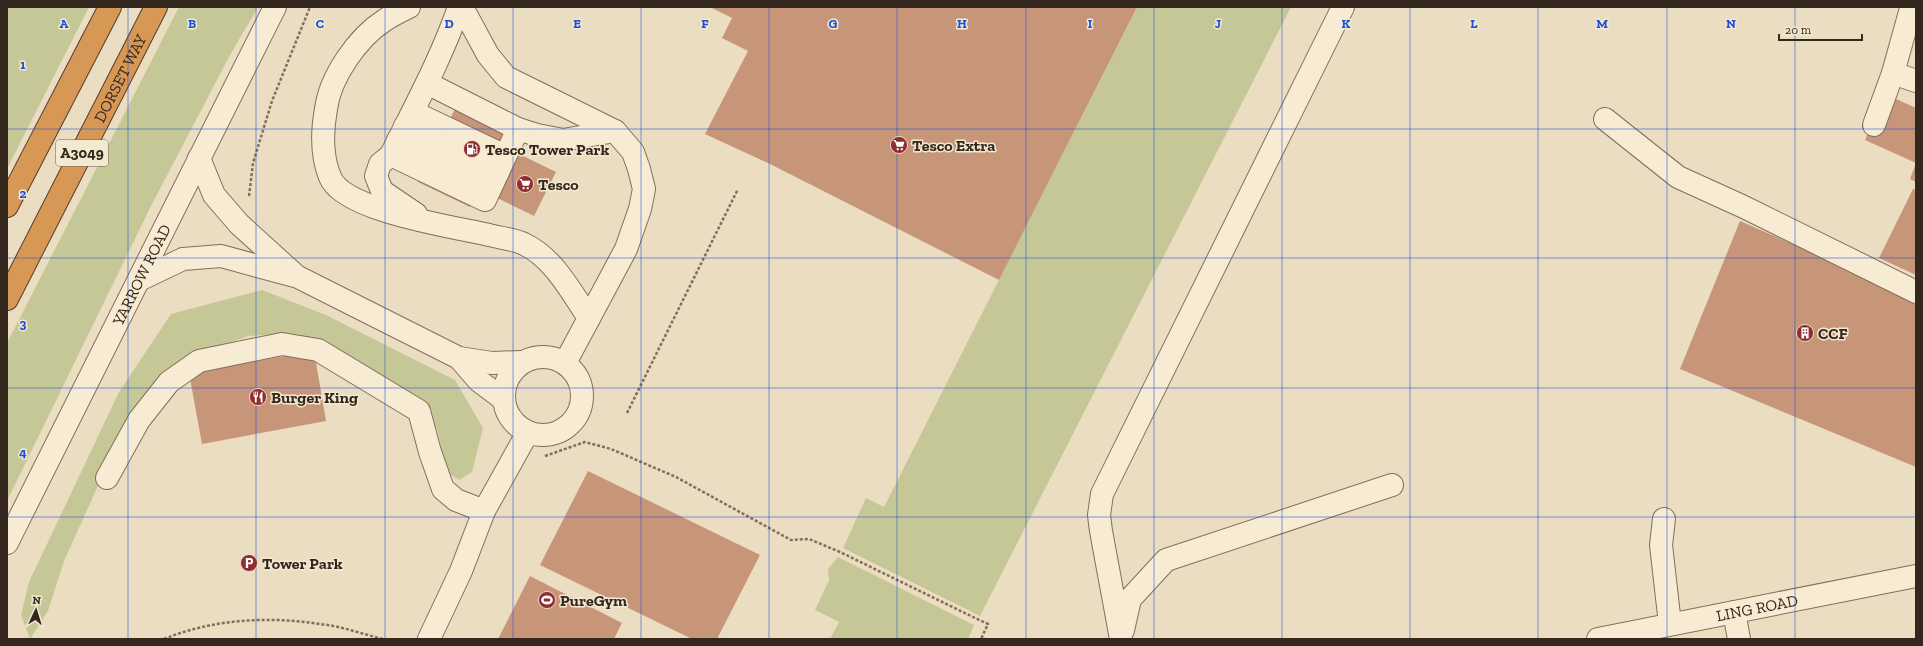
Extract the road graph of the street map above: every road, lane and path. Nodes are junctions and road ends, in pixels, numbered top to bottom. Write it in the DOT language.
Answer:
graph roads {
  1 [pos="110,7"];
  2 [pos="156,7"];
  3 [pos="276,7"];
  4 [pos="310,7"];
  5 [pos="409,7"];
  6 [pos="460,7"];
  7 [pos="1343,7"];
  8 [pos="1910,12"];
  9 [pos="1893,73"];
  10 [pos="1916,81"];
  11 [pos="412,112"];
  12 [pos="1605,119"];
  13 [pos="1874,125"];
  14 [pos="615,131"];
  15 [pos="572,138"];
  16 [pos="505,157"];
  17 [pos="199,158"];
  18 [pos="738,189"];
  19 [pos="249,202"];
  20 [pos="7,206"];
  21 [pos="427,221"];
  22 [pos="298,277"];
  23 [pos="139,280"];
  24 [pos="1916,292"];
  25 [pos="7,299"];
  26 [pos="589,318"];
  27 [pos="459,358"];
  28 [pos="521,362"];
  29 [pos="565,363"];
  30 [pos="503,399"];
  31 [pos="627,413"];
  32 [pos="528,432"];
  33 [pos="544,456"];
  34 [pos="107,478"];
  35 [pos="1392,485"];
  36 [pos="484,511"];
  37 [pos="1664,519"];
  38 [pos="7,543"];
  39 [pos="1916,576"];
  40 [pos="1734,612"];
  41 [pos="1670,624"];
  42 [pos="164,639"];
  43 [pos="383,639"];
  44 [pos="429,639"];
  45 [pos="981,639"];
  46 [pos="1121,639"];
  47 [pos="1598,639"];
  48 [pos="1739,639"];
  1 -- 20 [label="highway, A3049"];
  2 -- 25 [label="highway, DORSET WAY / A3049"];
  3 -- 17 [label="street, YARROW ROAD"];
  4 -- 19 [label="path"];
  5 -- 21 [label="street"];
  6 -- 11 [label="street"];
  6 -- 14 [label="street"];
  7 -- 46 [label="street"];
  8 -- 9 [label="street"];
  9 -- 10 [label="street"];
  9 -- 13 [label="street"];
  11 -- 15 [label="street"];
  11 -- 16 [label="street"];
  11 -- 16 [label="street"];
  11 -- 16 [label="street"];
  11 -- 21 [label="street"];
  12 -- 24 [label="street"];
  14 -- 15 [label="street"];
  14 -- 26 [label="street"];
  15 -- 16 [label="street"];
  17 -- 22 [label="street"];
  17 -- 23 [label="street, YARROW ROAD"];
  18 -- 31 [label="path"];
  21 -- 26 [label="street"];
  22 -- 23 [label="street"];
  22 -- 27 [label="street"];
  23 -- 38 [label="street, YARROW ROAD"];
  26 -- 29 [label="street"];
  27 -- 28 [label="street"];
  27 -- 30 [label="street"];
  28 -- 29 [label="street"];
  28 -- 30 [label="street"];
  29 -- 32 [label="street"];
  30 -- 32 [label="street"];
  32 -- 36 [label="street"];
  33 -- 45 [label="path"];
  34 -- 36 [label="street"];
  35 -- 46 [label="street"];
  36 -- 44 [label="street"];
  37 -- 41 [label="street"];
  39 -- 40 [label="street, LING ROAD"];
  40 -- 41 [label="street, LING ROAD"];
  40 -- 48 [label="street"];
  41 -- 47 [label="street, LING ROAD"];
  42 -- 43 [label="path"];
}
